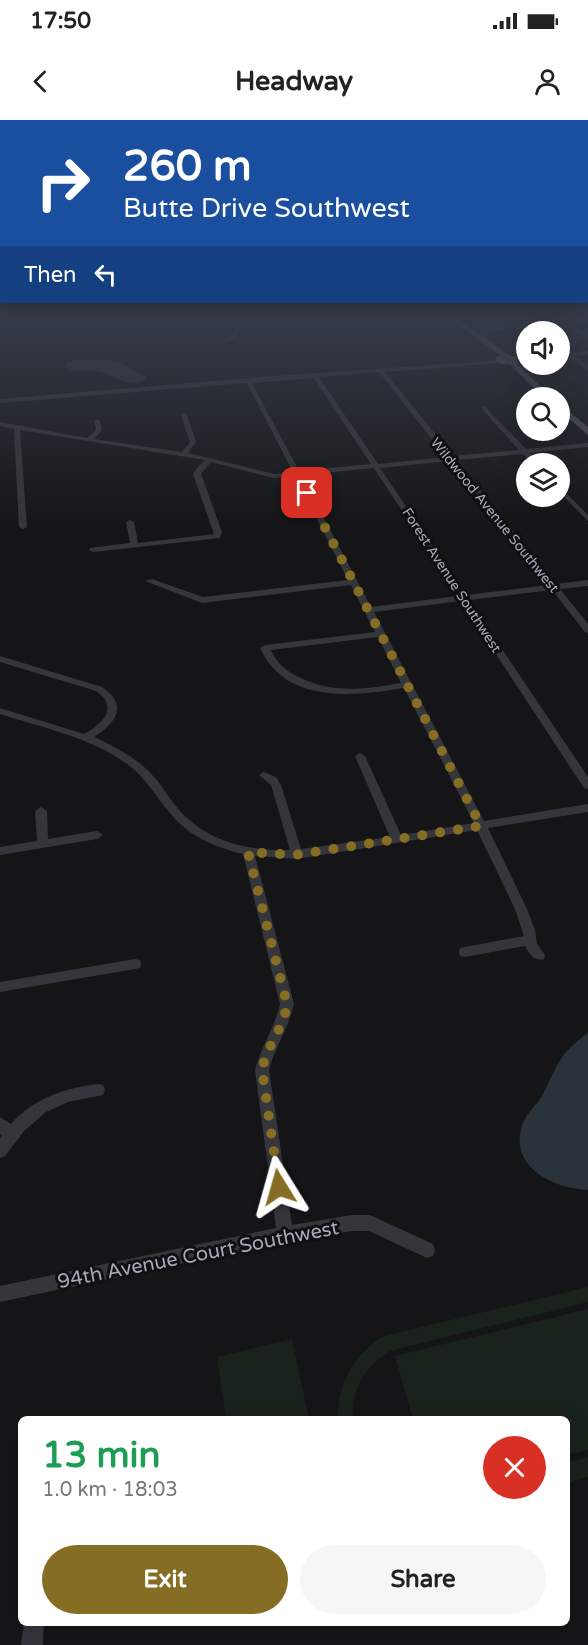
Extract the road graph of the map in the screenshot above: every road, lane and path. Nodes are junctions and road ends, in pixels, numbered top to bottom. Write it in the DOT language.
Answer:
graph roads {
  1 [pos="152,388"];
  2 [pos="252,388"];
  3 [pos="324,388"];
  4 [pos="394,388"];
  5 [pos="0,401"];
  6 [pos="484,408"];
  7 [pos="184,415"];
  8 [pos="570,417"];
  9 [pos="570,420"];
  10 [pos="97,421"];
  11 [pos="0,424"];
  12 [pos="17,427"];
  13 [pos="588,434"];
  14 [pos="89,440"];
  15 [pos="586,443"];
  16 [pos="524,452"];
  17 [pos="184,454"];
  18 [pos="210,459"];
  19 [pos="451,459"];
  20 [pos="378,467"];
  21 [pos="297,475"];
  22 [pos="570,500"];
  23 [pos="588,519"];
  24 [pos="130,522"];
  25 [pos="22,527"];
  26 [pos="135,546"];
  27 [pos="93,550"];
  28 [pos="149,581"];
  29 [pos="354,582"];
  30 [pos="588,583"];
  31 [pos="553,587"];
  32 [pos="463,598"];
  33 [pos="368,610"];
  34 [pos="588,630"];
  35 [pos="380,634"];
  36 [pos="0,659"];
  37 [pos="407,685"];
  38 [pos="0,711"];
  39 [pos="84,738"];
  40 [pos="360,756"];
  41 [pos="264,776"];
  42 [pos="588,786"];
  43 [pos="584,809"];
  44 [pos="41,811"];
  45 [pos="588,821"];
  46 [pos="481,826"];
  47 [pos="97,835"];
  48 [pos="397,840"];
  49 [pos="43,843"];
  50 [pos="0,850"];
  51 [pos="248,852"];
  52 [pos="297,855"];
  53 [pos="530,940"];
  54 [pos="465,952"];
  55 [pos="539,955"];
  56 [pos="135,964"];
  57 [pos="0,987"];
  58 [pos="98,1090"];
  59 [pos="6,1130"];
  60 [pos="0,1151"];
  61 [pos="285,1234"];
  62 [pos="427,1250"];
  63 [pos="0,1294"];
  64 [pos="34,1626"];
  65 [pos="32,1645"];
  1 -- 5 [label="street"];
  2 -- 21 [label="street"];
  3 -- 20 [label="street, Forest Avenue Southwest"];
  4 -- 19 [label="street, Wildwood Avenue Southwest"];
  6 -- 16 [label="street"];
  7 -- 17 [label="street"];
  8 -- 13 [label="main road"];
  9 -- 13 [label="main road"];
  10 -- 14 [label="street"];
  11 -- 12 [label="street"];
  12 -- 14 [label="street"];
  12 -- 25 [label="street"];
  14 -- 17 [label="street"];
  15 -- 16 [label="street"];
  16 -- 19 [label="street"];
  17 -- 18 [label="street"];
  18 -- 21 [label="street"];
  18 -- 26 [label="street"];
  19 -- 20 [label="street"];
  19 -- 31 [label="street, Wildwood Avenue Southwest"];
  20 -- 21 [label="street"];
  20 -- 32 [label="street, Forest Avenue Southwest"];
  21 -- 29 [label="street"];
  22 -- 23 [label="street"];
  24 -- 26 [label="street"];
  26 -- 27 [label="street"];
  28 -- 29 [label="street"];
  29 -- 33 [label="street"];
  30 -- 31 [label="street"];
  31 -- 32 [label="street"];
  31 -- 34 [label="street, Wildwood Avenue Southwest"];
  32 -- 33 [label="street"];
  32 -- 42 [label="street, Forest Avenue Southwest"];
  33 -- 35 [label="street"];
  35 -- 37 [label="street"];
  35 -- 37 [label="street"];
  36 -- 39 [label="street"];
  37 -- 46 [label="street"];
  38 -- 39 [label="street"];
  39 -- 51 [label="street"];
  40 -- 48 [label="street"];
  41 -- 52 [label="street"];
  43 -- 45 [label="street"];
  43 -- 46 [label="street"];
  44 -- 49 [label="street"];
  46 -- 48 [label="street"];
  46 -- 53 [label="street"];
  47 -- 49 [label="street"];
  48 -- 52 [label="street"];
  49 -- 50 [label="street"];
  51 -- 52 [label="street"];
  51 -- 61 [label="street"];
  53 -- 54 [label="street"];
  53 -- 55 [label="street"];
  56 -- 57 [label="street"];
  58 -- 59 [label="street"];
  59 -- 60 [label="street"];
  61 -- 62 [label="street, 94th Avenue Court Southwest"];
  61 -- 63 [label="street, 94th Avenue Court Southwest"];
  64 -- 65 [label="street"];
}
